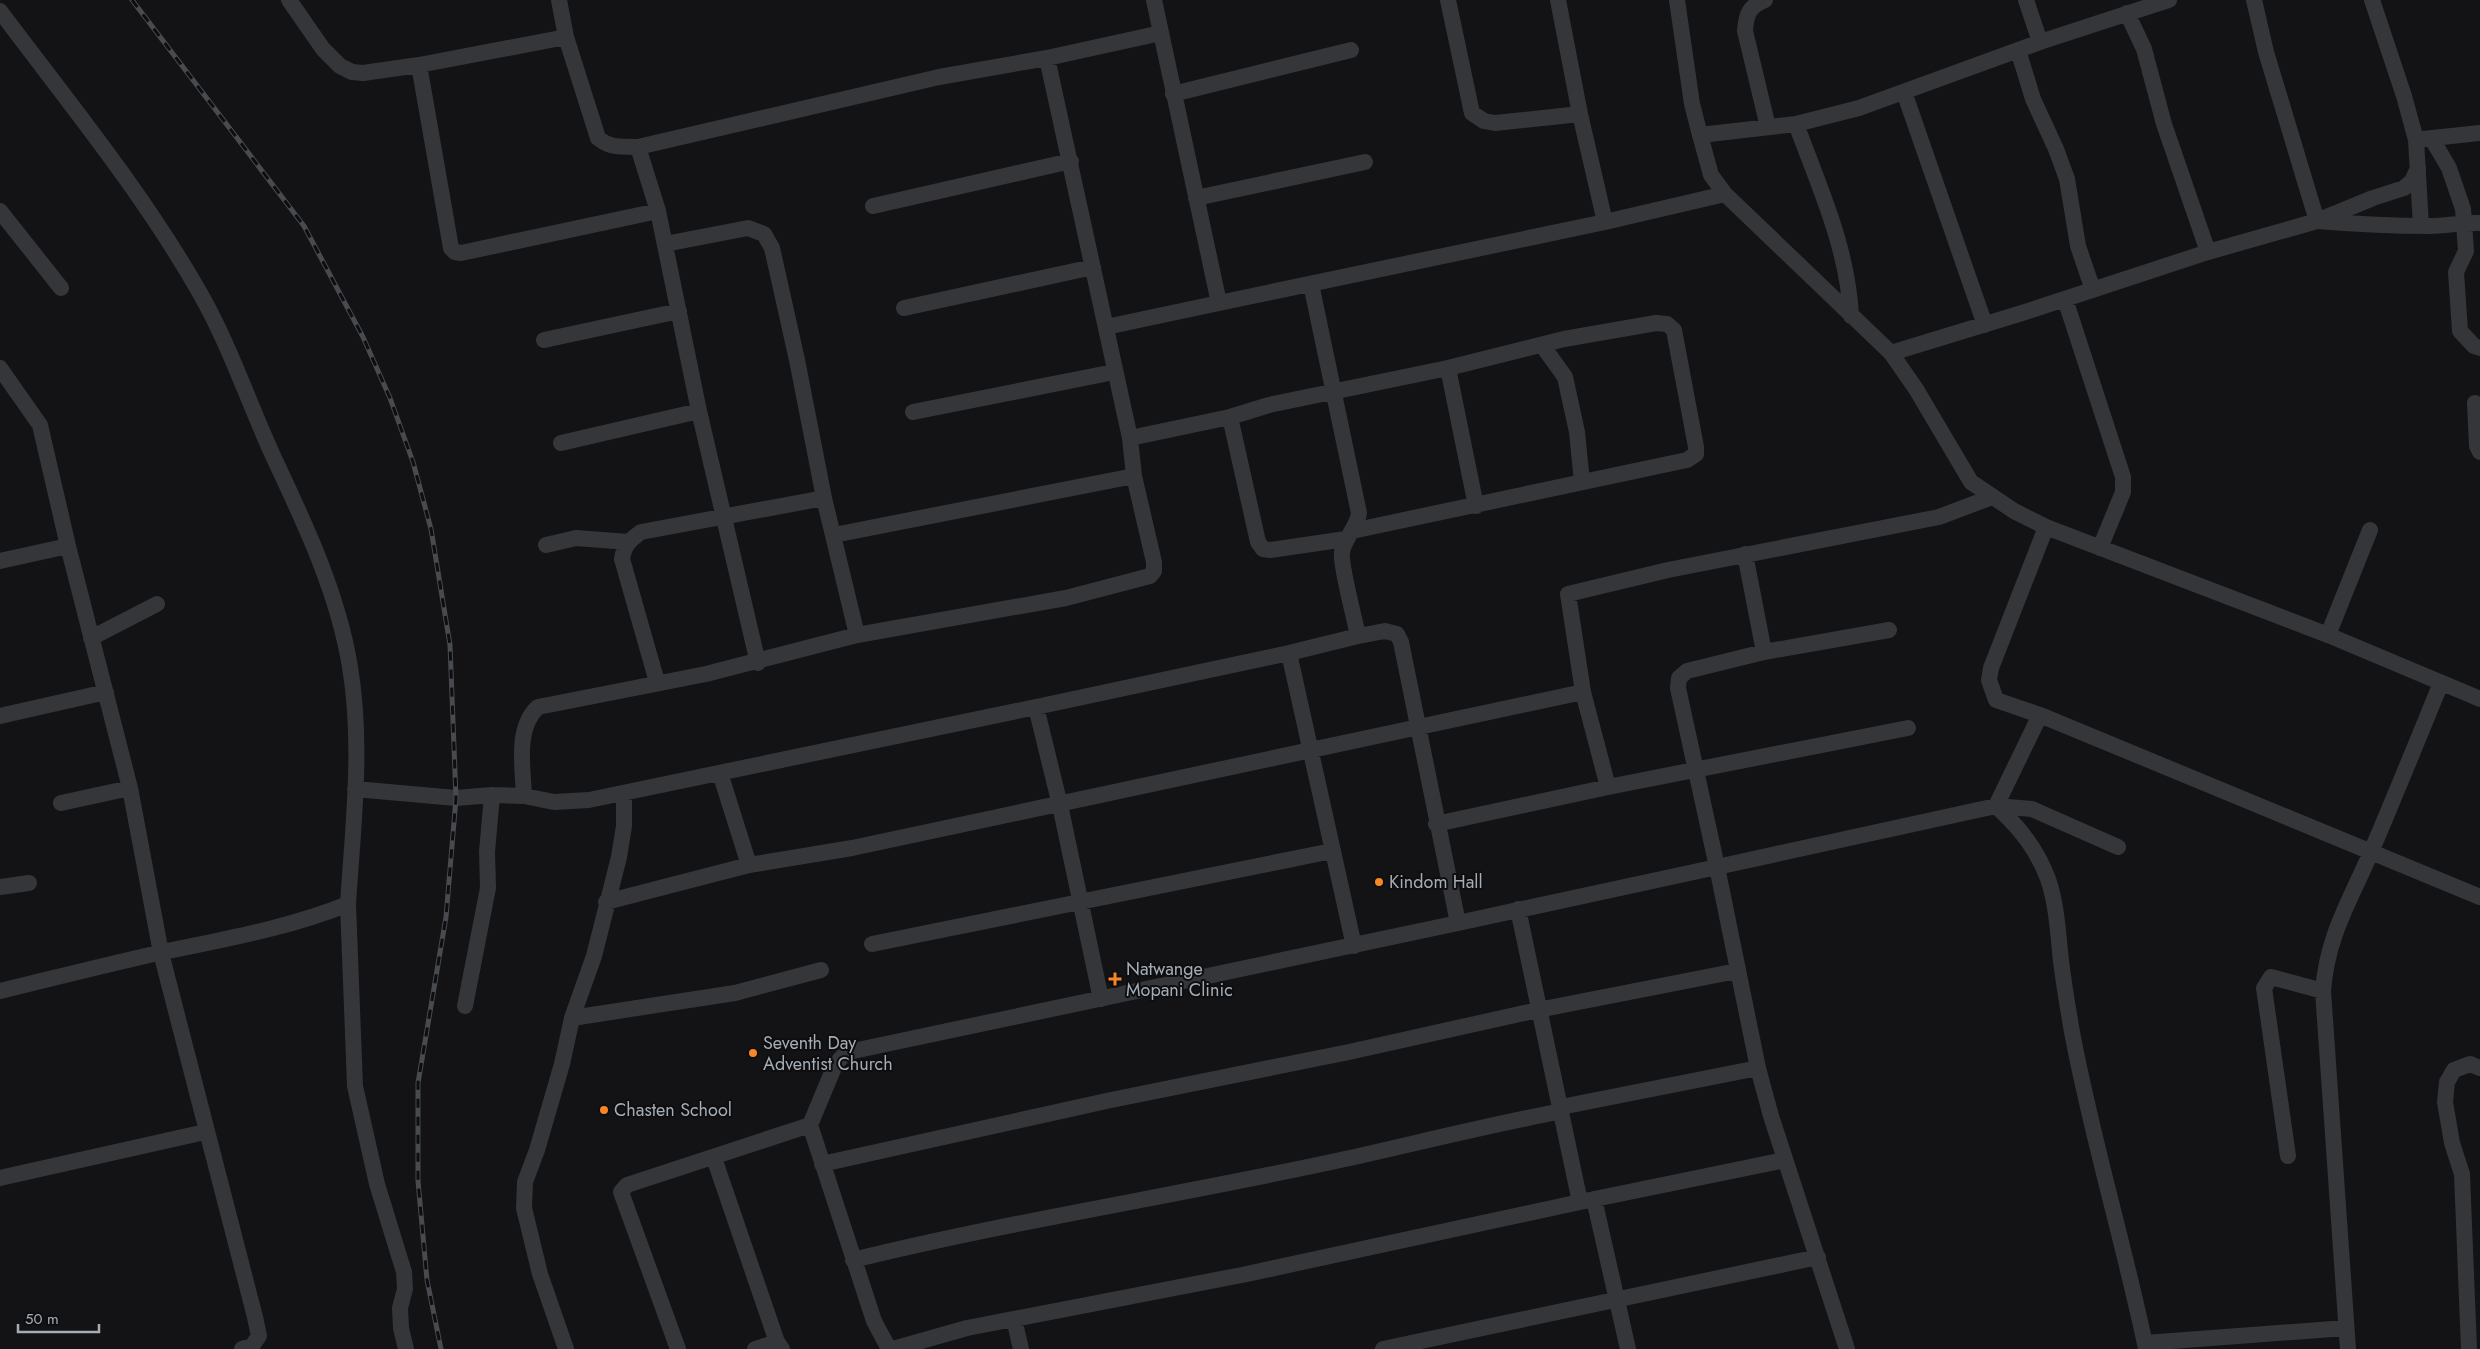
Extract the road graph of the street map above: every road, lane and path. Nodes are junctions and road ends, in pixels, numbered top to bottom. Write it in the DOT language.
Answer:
graph roads {
  1 [pos="289,0"];
  2 [pos="559,0"];
  3 [pos="1154,0"];
  4 [pos="1448,0"];
  5 [pos="1558,0"];
  6 [pos="1677,0"];
  7 [pos="1765,0"];
  8 [pos="2026,0"];
  9 [pos="2169,0"];
  10 [pos="2254,0"];
  11 [pos="2372,0"];
  12 [pos="0,12"];
  13 [pos="2127,14"];
  14 [pos="1161,33"];
  15 [pos="566,36"];
  16 [pos="2040,42"];
  17 [pos="1351,50"];
  18 [pos="2018,50"];
  19 [pos="1047,58"];
  20 [pos="419,65"];
  21 [pos="1904,92"];
  22 [pos="1173,94"];
  23 [pos="1580,114"];
  24 [pos="1796,124"];
  25 [pos="1768,127"];
  26 [pos="2480,133"];
  27 [pos="1700,135"];
  28 [pos="2424,139"];
  29 [pos="638,147"];
  30 [pos="1071,161"];
  31 [pos="1365,162"];
  32 [pos="2418,168"];
  33 [pos="1725,194"];
  34 [pos="1196,198"];
  35 [pos="873,206"];
  36 [pos="0,211"];
  37 [pos="658,211"];
  38 [pos="2317,221"];
  39 [pos="1605,222"];
  40 [pos="2472,223"];
  41 [pos="2421,226"];
  42 [pos="665,244"];
  43 [pos="2208,252"];
  44 [pos="1093,267"];
  45 [pos="1311,284"];
  46 [pos="61,288"];
  47 [pos="2093,290"];
  48 [pos="2065,299"];
  49 [pos="1219,303"];
  50 [pos="904,308"];
  51 [pos="679,311"];
  52 [pos="1851,316"];
  53 [pos="1985,325"];
  54 [pos="1106,327"];
  55 [pos="544,340"];
  56 [pos="1542,345"];
  57 [pos="2480,348"];
  58 [pos="1891,353"];
  59 [pos="0,368"];
  60 [pos="1448,368"];
  61 [pos="1114,372"];
  62 [pos="1334,392"];
  63 [pos="2475,404"];
  64 [pos="700,411"];
  65 [pos="913,412"];
  66 [pos="1230,417"];
  67 [pos="1130,438"];
  68 [pos="560,443"];
  69 [pos="2480,452"];
  70 [pos="1134,476"];
  71 [pos="1582,482"];
  72 [pos="1992,497"];
  73 [pos="824,498"];
  74 [pos="1476,506"];
  75 [pos="725,516"];
  76 [pos="2046,527"];
  77 [pos="2370,530"];
  78 [pos="834,535"];
  79 [pos="1349,535"];
  80 [pos="628,542"];
  81 [pos="546,545"];
  82 [pos="68,546"];
  83 [pos="2100,548"];
  84 [pos="1745,554"];
  85 [pos="0,561"];
  86 [pos="157,604"];
  87 [pos="1889,630"];
  88 [pos="857,635"];
  89 [pos="2328,635"];
  90 [pos="1358,636"];
  91 [pos="91,638"];
  92 [pos="1764,652"];
  93 [pos="1289,653"];
  94 [pos="758,663"];
  95 [pos="657,682"];
  96 [pos="2441,683"];
  97 [pos="106,692"];
  98 [pos="1583,692"];
  99 [pos="2480,699"];
  100 [pos="1036,708"];
  101 [pos="2040,715"];
  102 [pos="0,716"];
  103 [pos="1908,728"];
  104 [pos="1418,729"];
  105 [pos="1311,751"];
  106 [pos="1696,771"];
  107 [pos="720,773"];
  108 [pos="1608,787"];
  109 [pos="130,788"];
  110 [pos="355,789"];
  111 [pos="624,794"];
  112 [pos="492,795"];
  113 [pos="524,796"];
  114 [pos="61,803"];
  115 [pos="1060,805"];
  116 [pos="1996,806"];
  117 [pos="1436,824"];
  118 [pos="2118,847"];
  119 [pos="1332,851"];
  120 [pos="2371,853"];
  121 [pos="749,865"];
  122 [pos="1716,867"];
  123 [pos="29,883"];
  124 [pos="0,886"];
  125 [pos="2480,897"];
  126 [pos="606,902"];
  127 [pos="1080,902"];
  128 [pos="348,904"];
  129 [pos="1518,909"];
  130 [pos="1458,923"];
  131 [pos="872,944"];
  132 [pos="1354,946"];
  133 [pos="161,953"];
  134 [pos="821,970"];
  135 [pos="1737,971"];
  136 [pos="0,991"];
  137 [pos="2323,991"];
  138 [pos="1101,999"];
  139 [pos="464,1006"];
  140 [pos="1538,1010"];
  141 [pos="572,1018"];
  142 [pos="1758,1068"];
  143 [pos="2480,1068"];
  144 [pos="1562,1109"];
  145 [pos="810,1125"];
  146 [pos="205,1132"];
  147 [pos="2288,1156"];
  148 [pos="714,1158"];
  149 [pos="1785,1160"];
  150 [pos="822,1164"];
  151 [pos="0,1178"];
  152 [pos="1587,1200"];
  153 [pos="1818,1257"];
  154 [pos="853,1260"];
  155 [pos="1617,1299"];
  156 [pos="1014,1319"];
  157 [pos="2346,1328"];
  158 [pos="780,1345"];
  159 [pos="2145,1346"];
  160 [pos="242,1349"];
  161 [pos="406,1349"];
  162 [pos="566,1349"];
  163 [pos="678,1349"];
  164 [pos="755,1349"];
  165 [pos="891,1349"];
  166 [pos="1021,1349"];
  167 [pos="1383,1349"];
  168 [pos="1628,1349"];
  169 [pos="1848,1349"];
  170 [pos="2348,1349"];
  171 [pos="2469,1349"];
  1 -- 20 [label="street"];
  2 -- 15 [label="street"];
  3 -- 14 [label="street"];
  4 -- 23 [label="street"];
  5 -- 23 [label="street"];
  6 -- 27 [label="street"];
  7 -- 25 [label="street"];
  8 -- 16 [label="street"];
  9 -- 13 [label="street"];
  10 -- 38 [label="street"];
  11 -- 28 [label="street"];
  12 -- 110 [label="street"];
  13 -- 16 [label="street"];
  13 -- 43 [label="street"];
  14 -- 19 [label="street"];
  14 -- 22 [label="street"];
  15 -- 20 [label="street"];
  15 -- 29 [label="street"];
  16 -- 18 [label="street"];
  17 -- 22 [label="street"];
  18 -- 21 [label="street"];
  18 -- 47 [label="street"];
  19 -- 29 [label="street"];
  19 -- 30 [label="street"];
  20 -- 37 [label="street"];
  21 -- 24 [label="street"];
  21 -- 53 [label="street"];
  22 -- 34 [label="street"];
  23 -- 39 [label="street"];
  24 -- 25 [label="street"];
  24 -- 52 [label="street"];
  25 -- 27 [label="street"];
  26 -- 28 [label="street"];
  27 -- 33 [label="street"];
  28 -- 32 [label="street"];
  28 -- 40 [label="street"];
  29 -- 37 [label="street"];
  30 -- 35 [label="street"];
  30 -- 44 [label="street"];
  31 -- 34 [label="street"];
  32 -- 38 [label="street"];
  32 -- 41 [label="street"];
  33 -- 39 [label="street"];
  33 -- 52 [label="street"];
  34 -- 49 [label="street"];
  36 -- 46 [label="street"];
  37 -- 42 [label="street"];
  38 -- 41 [label="street"];
  38 -- 43 [label="street"];
  39 -- 45 [label="street"];
  40 -- 41 [label="street"];
  40 -- 57 [label="street"];
  42 -- 51 [label="street"];
  42 -- 73 [label="street"];
  43 -- 47 [label="street"];
  44 -- 50 [label="street"];
  44 -- 54 [label="street"];
  45 -- 49 [label="street"];
  45 -- 62 [label="street"];
  47 -- 48 [label="street"];
  48 -- 53 [label="street"];
  48 -- 83 [label="street"];
  49 -- 54 [label="street"];
  51 -- 55 [label="street"];
  51 -- 64 [label="street"];
  52 -- 58 [label="street"];
  53 -- 58 [label="street"];
  54 -- 61 [label="street"];
  56 -- 60 [label="street"];
  56 -- 71 [label="street"];
  56 -- 71 [label="street"];
  58 -- 72 [label="street"];
  59 -- 82 [label="street"];
  60 -- 62 [label="street"];
  60 -- 74 [label="street"];
  61 -- 65 [label="street"];
  61 -- 67 [label="street"];
  62 -- 66 [label="street"];
  62 -- 79 [label="street"];
  63 -- 69 [label="street"];
  64 -- 68 [label="street"];
  64 -- 75 [label="street"];
  66 -- 67 [label="street"];
  66 -- 79 [label="street"];
  67 -- 70 [label="street"];
  70 -- 78 [label="street"];
  70 -- 88 [label="street"];
  71 -- 74 [label="street"];
  72 -- 76 [label="street"];
  72 -- 84 [label="street"];
  73 -- 75 [label="street"];
  73 -- 78 [label="street"];
  74 -- 79 [label="street"];
  75 -- 80 [label="street"];
  75 -- 94 [label="street"];
  76 -- 83 [label="street"];
  76 -- 101 [label="street"];
  77 -- 89 [label="street"];
  78 -- 88 [label="street"];
  79 -- 90 [label="street"];
  80 -- 81 [label="street"];
  80 -- 95 [label="street"];
  82 -- 85 [label="street"];
  82 -- 91 [label="street"];
  83 -- 89 [label="street"];
  84 -- 92 [label="street"];
  84 -- 98 [label="street"];
  86 -- 91 [label="street"];
  87 -- 92 [label="street"];
  88 -- 94 [label="street"];
  89 -- 96 [label="street"];
  90 -- 93 [label="street"];
  90 -- 104 [label="street"];
  91 -- 97 [label="street"];
  92 -- 106 [label="street"];
  93 -- 100 [label="street"];
  93 -- 105 [label="street"];
  94 -- 95 [label="street"];
  95 -- 113 [label="street"];
  96 -- 99 [label="street"];
  96 -- 120 [label="street"];
  97 -- 102 [label="street"];
  97 -- 109 [label="street"];
  98 -- 104 [label="street"];
  98 -- 108 [label="street"];
  100 -- 107 [label="street"];
  100 -- 115 [label="street"];
  101 -- 116 [label="street"];
  101 -- 120 [label="street"];
  103 -- 106 [label="street"];
  104 -- 105 [label="street"];
  104 -- 117 [label="street"];
  105 -- 115 [label="street"];
  105 -- 119 [label="street"];
  106 -- 108 [label="street"];
  106 -- 122 [label="street"];
  107 -- 111 [label="street"];
  107 -- 121 [label="street"];
  108 -- 117 [label="street"];
  109 -- 114 [label="street"];
  109 -- 133 [label="street"];
  110 -- 112 [label="street"];
  110 -- 128 [label="street"];
  111 -- 113 [label="street"];
  111 -- 126 [label="street"];
  112 -- 113 [label="street"];
  112 -- 139 [label="street"];
  115 -- 121 [label="street"];
  115 -- 127 [label="street"];
  116 -- 118 [label="street"];
  116 -- 122 [label="street"];
  116 -- 159 [label="street"];
  117 -- 130 [label="street"];
  119 -- 127 [label="street"];
  119 -- 132 [label="street"];
  120 -- 125 [label="street"];
  120 -- 137 [label="street"];
  121 -- 126 [label="street"];
  122 -- 129 [label="street"];
  122 -- 135 [label="street"];
  123 -- 124 [label="street"];
  126 -- 141 [label="street"];
  127 -- 131 [label="street"];
  127 -- 138 [label="street"];
  128 -- 133 [label="street"];
  128 -- 161 [label="street"];
  129 -- 130 [label="street"];
  129 -- 140 [label="street"];
  130 -- 132 [label="street"];
  132 -- 138 [label="street"];
  133 -- 136 [label="street"];
  133 -- 146 [label="street"];
  134 -- 141 [label="street"];
  135 -- 140 [label="street"];
  135 -- 142 [label="street"];
  137 -- 147 [label="street"];
  137 -- 157 [label="street"];
  138 -- 145 [label="street"];
  140 -- 144 [label="street"];
  140 -- 150 [label="street"];
  141 -- 162 [label="street"];
  142 -- 144 [label="street"];
  142 -- 149 [label="street"];
  143 -- 171 [label="street"];
  144 -- 152 [label="street"];
  144 -- 154 [label="street"];
  145 -- 148 [label="street"];
  145 -- 150 [label="street"];
  146 -- 151 [label="street"];
  146 -- 160 [label="street"];
  148 -- 158 [label="street"];
  148 -- 163 [label="street"];
  149 -- 152 [label="street"];
  149 -- 153 [label="street"];
  150 -- 154 [label="street"];
  152 -- 155 [label="street"];
  152 -- 156 [label="street"];
  153 -- 155 [label="street"];
  153 -- 169 [label="street"];
  154 -- 165 [label="street"];
  155 -- 167 [label="street"];
  155 -- 168 [label="street"];
  156 -- 165 [label="street"];
  156 -- 166 [label="street"];
  157 -- 159 [label="street"];
  157 -- 170 [label="street"];
  158 -- 164 [label="street"];
}
